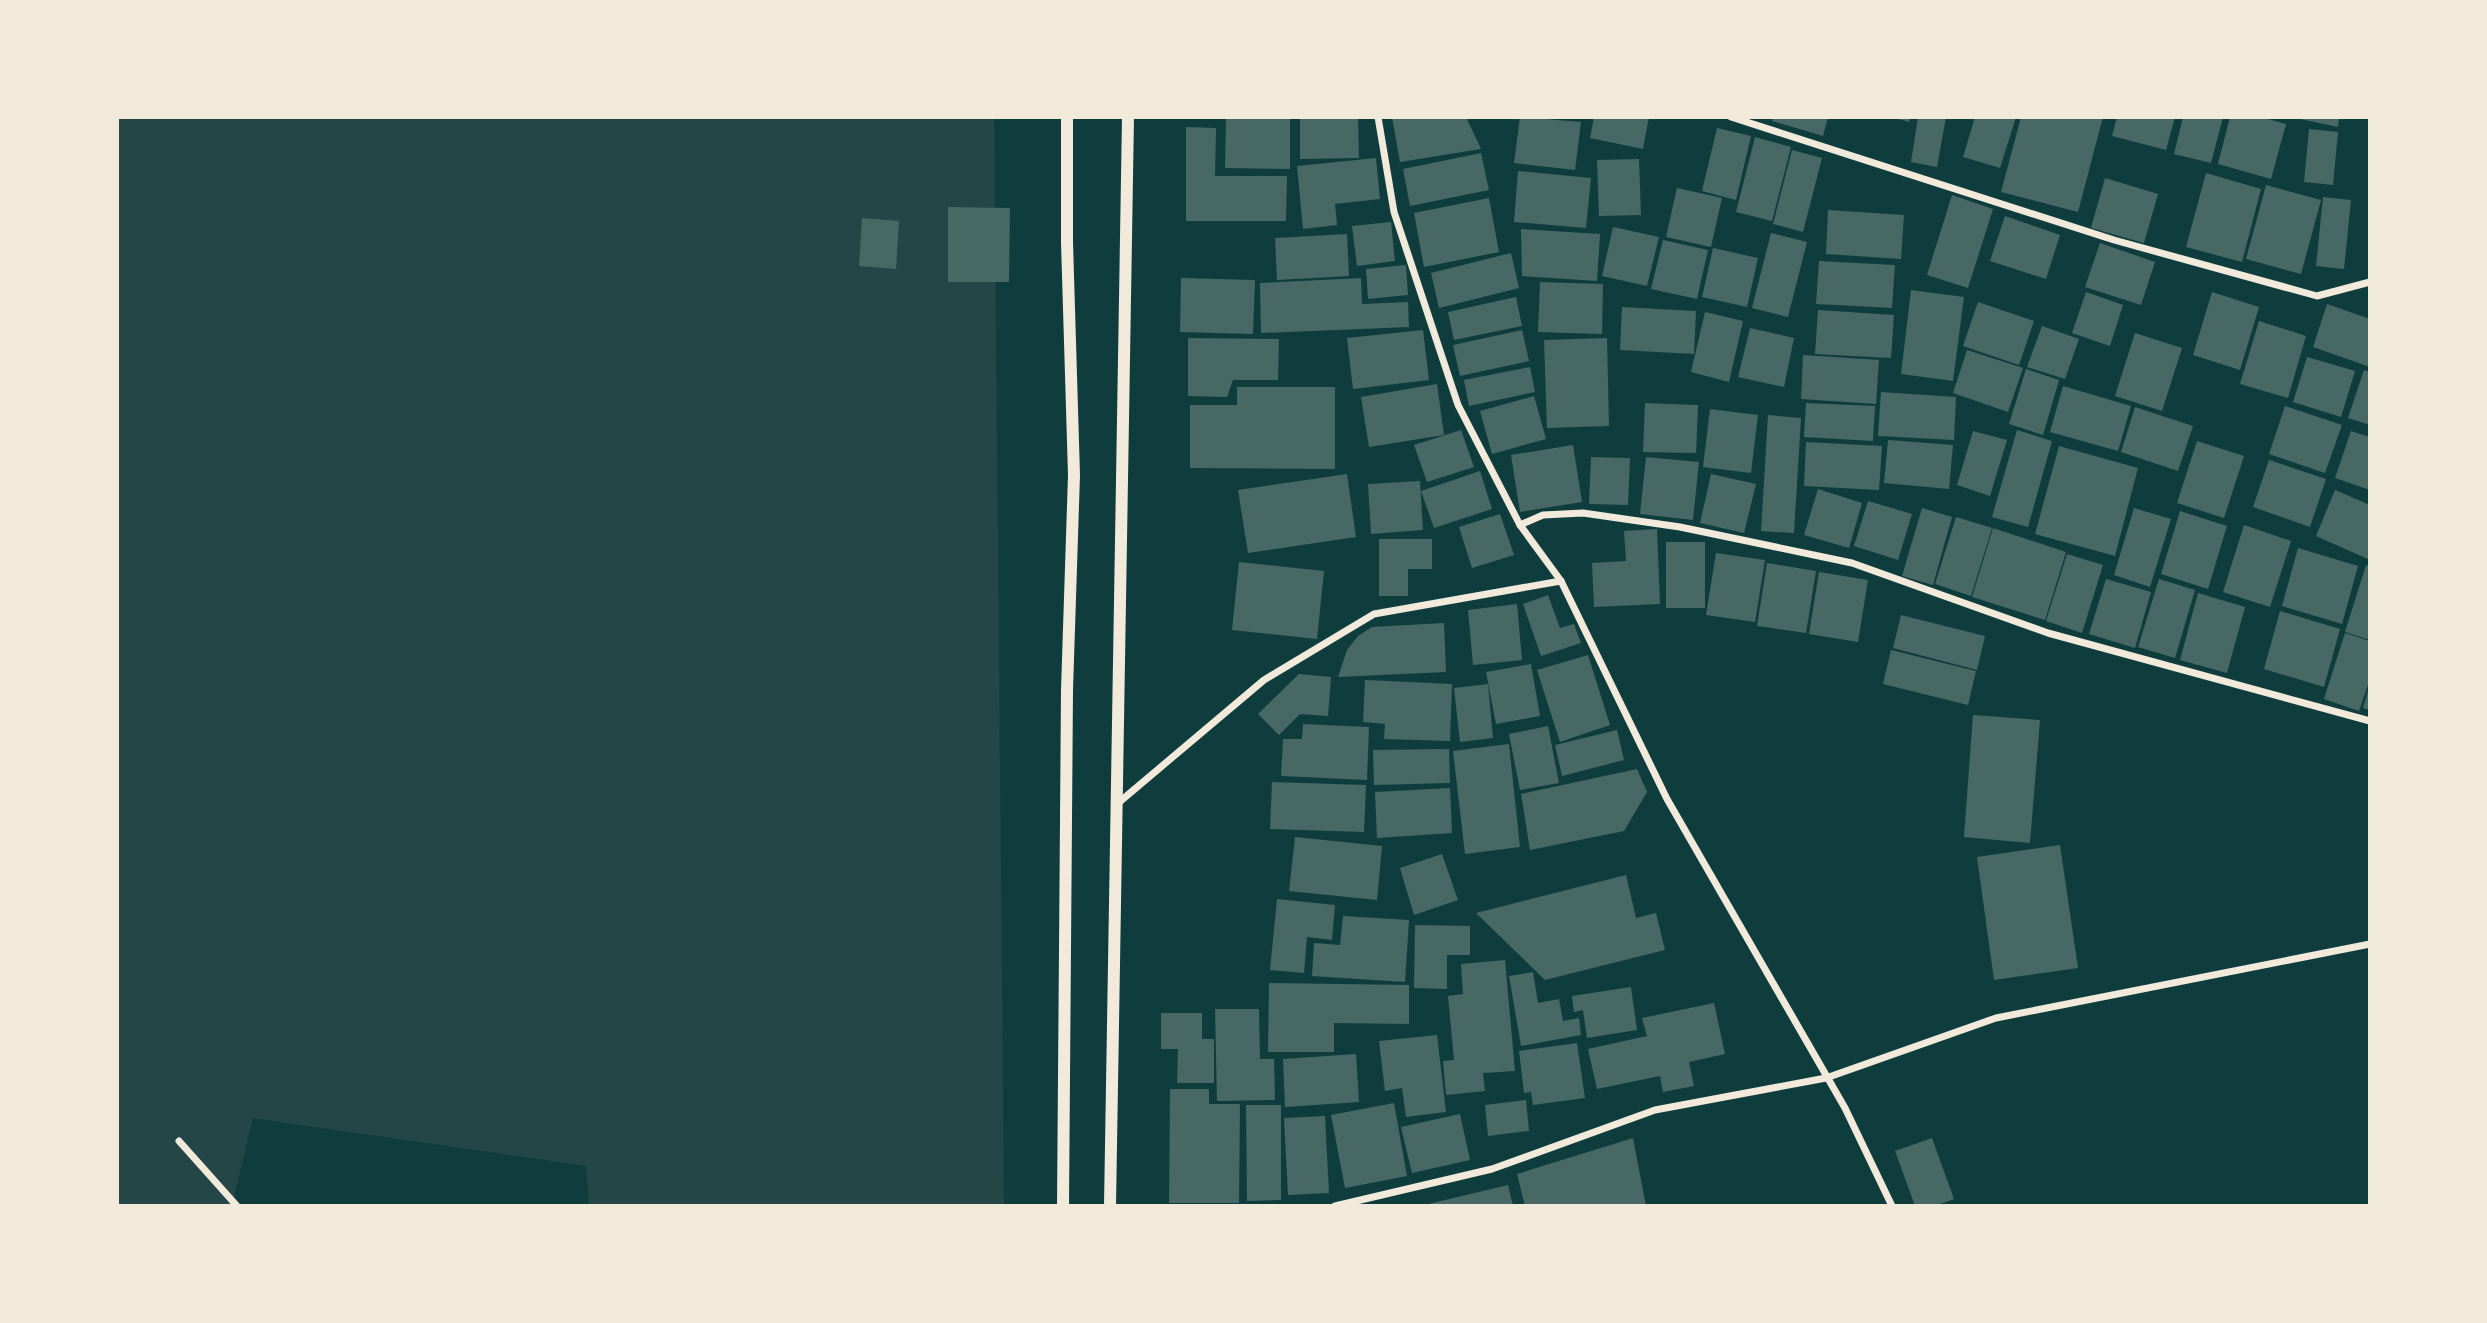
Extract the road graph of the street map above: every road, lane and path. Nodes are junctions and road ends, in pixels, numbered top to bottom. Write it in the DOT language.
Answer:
graph roads {
  1 [pos="1067,117"];
  2 [pos="1128,117"];
  3 [pos="1378,117"];
  4 [pos="1731,117"];
  5 [pos="2370,282"];
  6 [pos="1520,525"];
  7 [pos="1561,581"];
  8 [pos="2370,721"];
  9 [pos="1117,804"];
  10 [pos="2370,944"];
  11 [pos="1826,1078"];
  12 [pos="179,1141"];
  13 [pos="237,1206"];
  14 [pos="1063,1206"];
  15 [pos="1110,1206"];
  16 [pos="1335,1206"];
  17 [pos="1892,1206"];
  1 -- 14 [label="street"];
  2 -- 9 [label="street"];
  3 -- 6 [label="street"];
  4 -- 5 [label="street"];
  6 -- 7 [label="street"];
  6 -- 8 [label="street"];
  7 -- 9 [label="street"];
  7 -- 11 [label="street"];
  9 -- 15 [label="street"];
  10 -- 11 [label="street"];
  11 -- 16 [label="street"];
  11 -- 17 [label="street"];
  12 -- 13 [label="street"];
}
